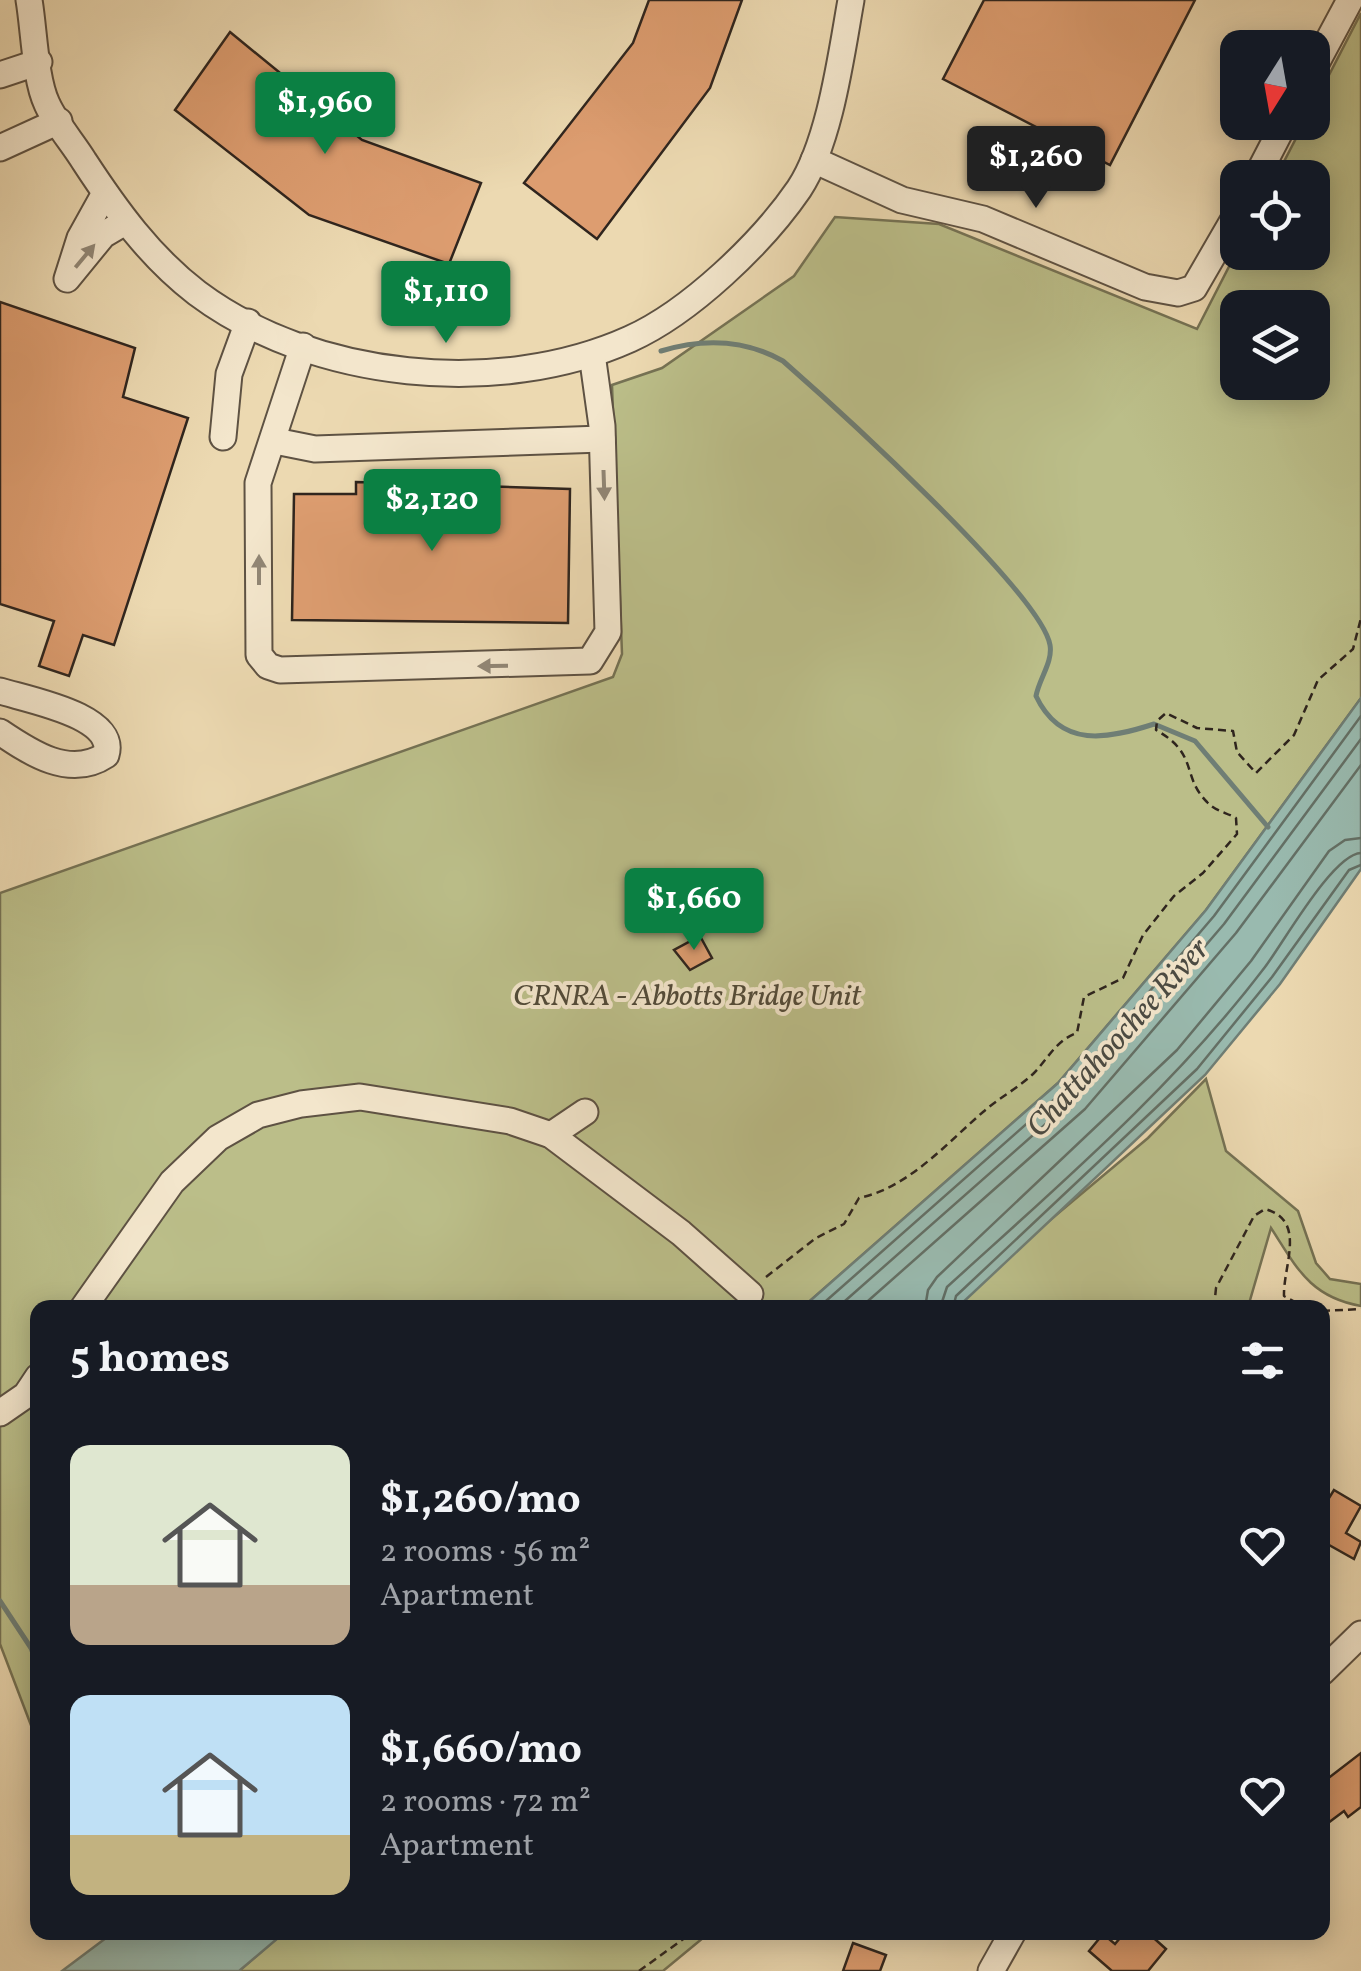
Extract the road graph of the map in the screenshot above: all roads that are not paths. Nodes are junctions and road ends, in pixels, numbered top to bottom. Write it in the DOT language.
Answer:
graph roads {
  1 [pos="29,0"];
  2 [pos="851,0"];
  3 [pos="1350,0"];
  4 [pos="1330,37"];
  5 [pos="40,62"];
  6 [pos="0,74"];
  7 [pos="58,121"];
  8 [pos="0,148"];
  9 [pos="814,160"];
  10 [pos="105,194"];
  11 [pos="125,222"];
  12 [pos="1220,243"];
  13 [pos="248,322"];
  14 [pos="303,346"];
  15 [pos="592,354"];
  16 [pos="204,377"];
  17 [pos="227,395"];
  18 [pos="222,437"];
  19 [pos="602,439"];
  20 [pos="274,441"];
  21 [pos="0,691"];
  22 [pos="0,732"];
  23 [pos="585,1112"];
  24 [pos="551,1135"];
  25 [pos="741,1287"];
  26 [pos="89,1300"];
  27 [pos="30,1389"];
  28 [pos="0,1413"];
  29 [pos="1361,1634"];
  30 [pos="1330,1664"];
  31 [pos="1008,1940"];
  32 [pos="992,1971"];
  1 -- 5 [label="street"];
  2 -- 9 [label="street"];
  3 -- 4 [label="street"];
  5 -- 6 [label="street"];
  5 -- 7 [label="street"];
  7 -- 8 [label="street"];
  7 -- 10 [label="street"];
  9 -- 12 [label="street"];
  9 -- 15 [label="street"];
  10 -- 11 [label="street"];
  10 -- 11 [label="street, one-way"];
  11 -- 13 [label="street"];
  13 -- 14 [label="street"];
  13 -- 17 [label="street"];
  14 -- 15 [label="street"];
  14 -- 20 [label="street"];
  15 -- 19 [label="street"];
  16 -- 17 [label="street"];
  17 -- 18 [label="street"];
  19 -- 20 [label="street"];
  19 -- 20 [label="street, one-way"];
  21 -- 22 [label="street"];
  23 -- 24 [label="street"];
  24 -- 25 [label="street"];
  24 -- 26 [label="street"];
  27 -- 28 [label="street"];
  29 -- 30 [label="street"];
  31 -- 32 [label="street"];
}
